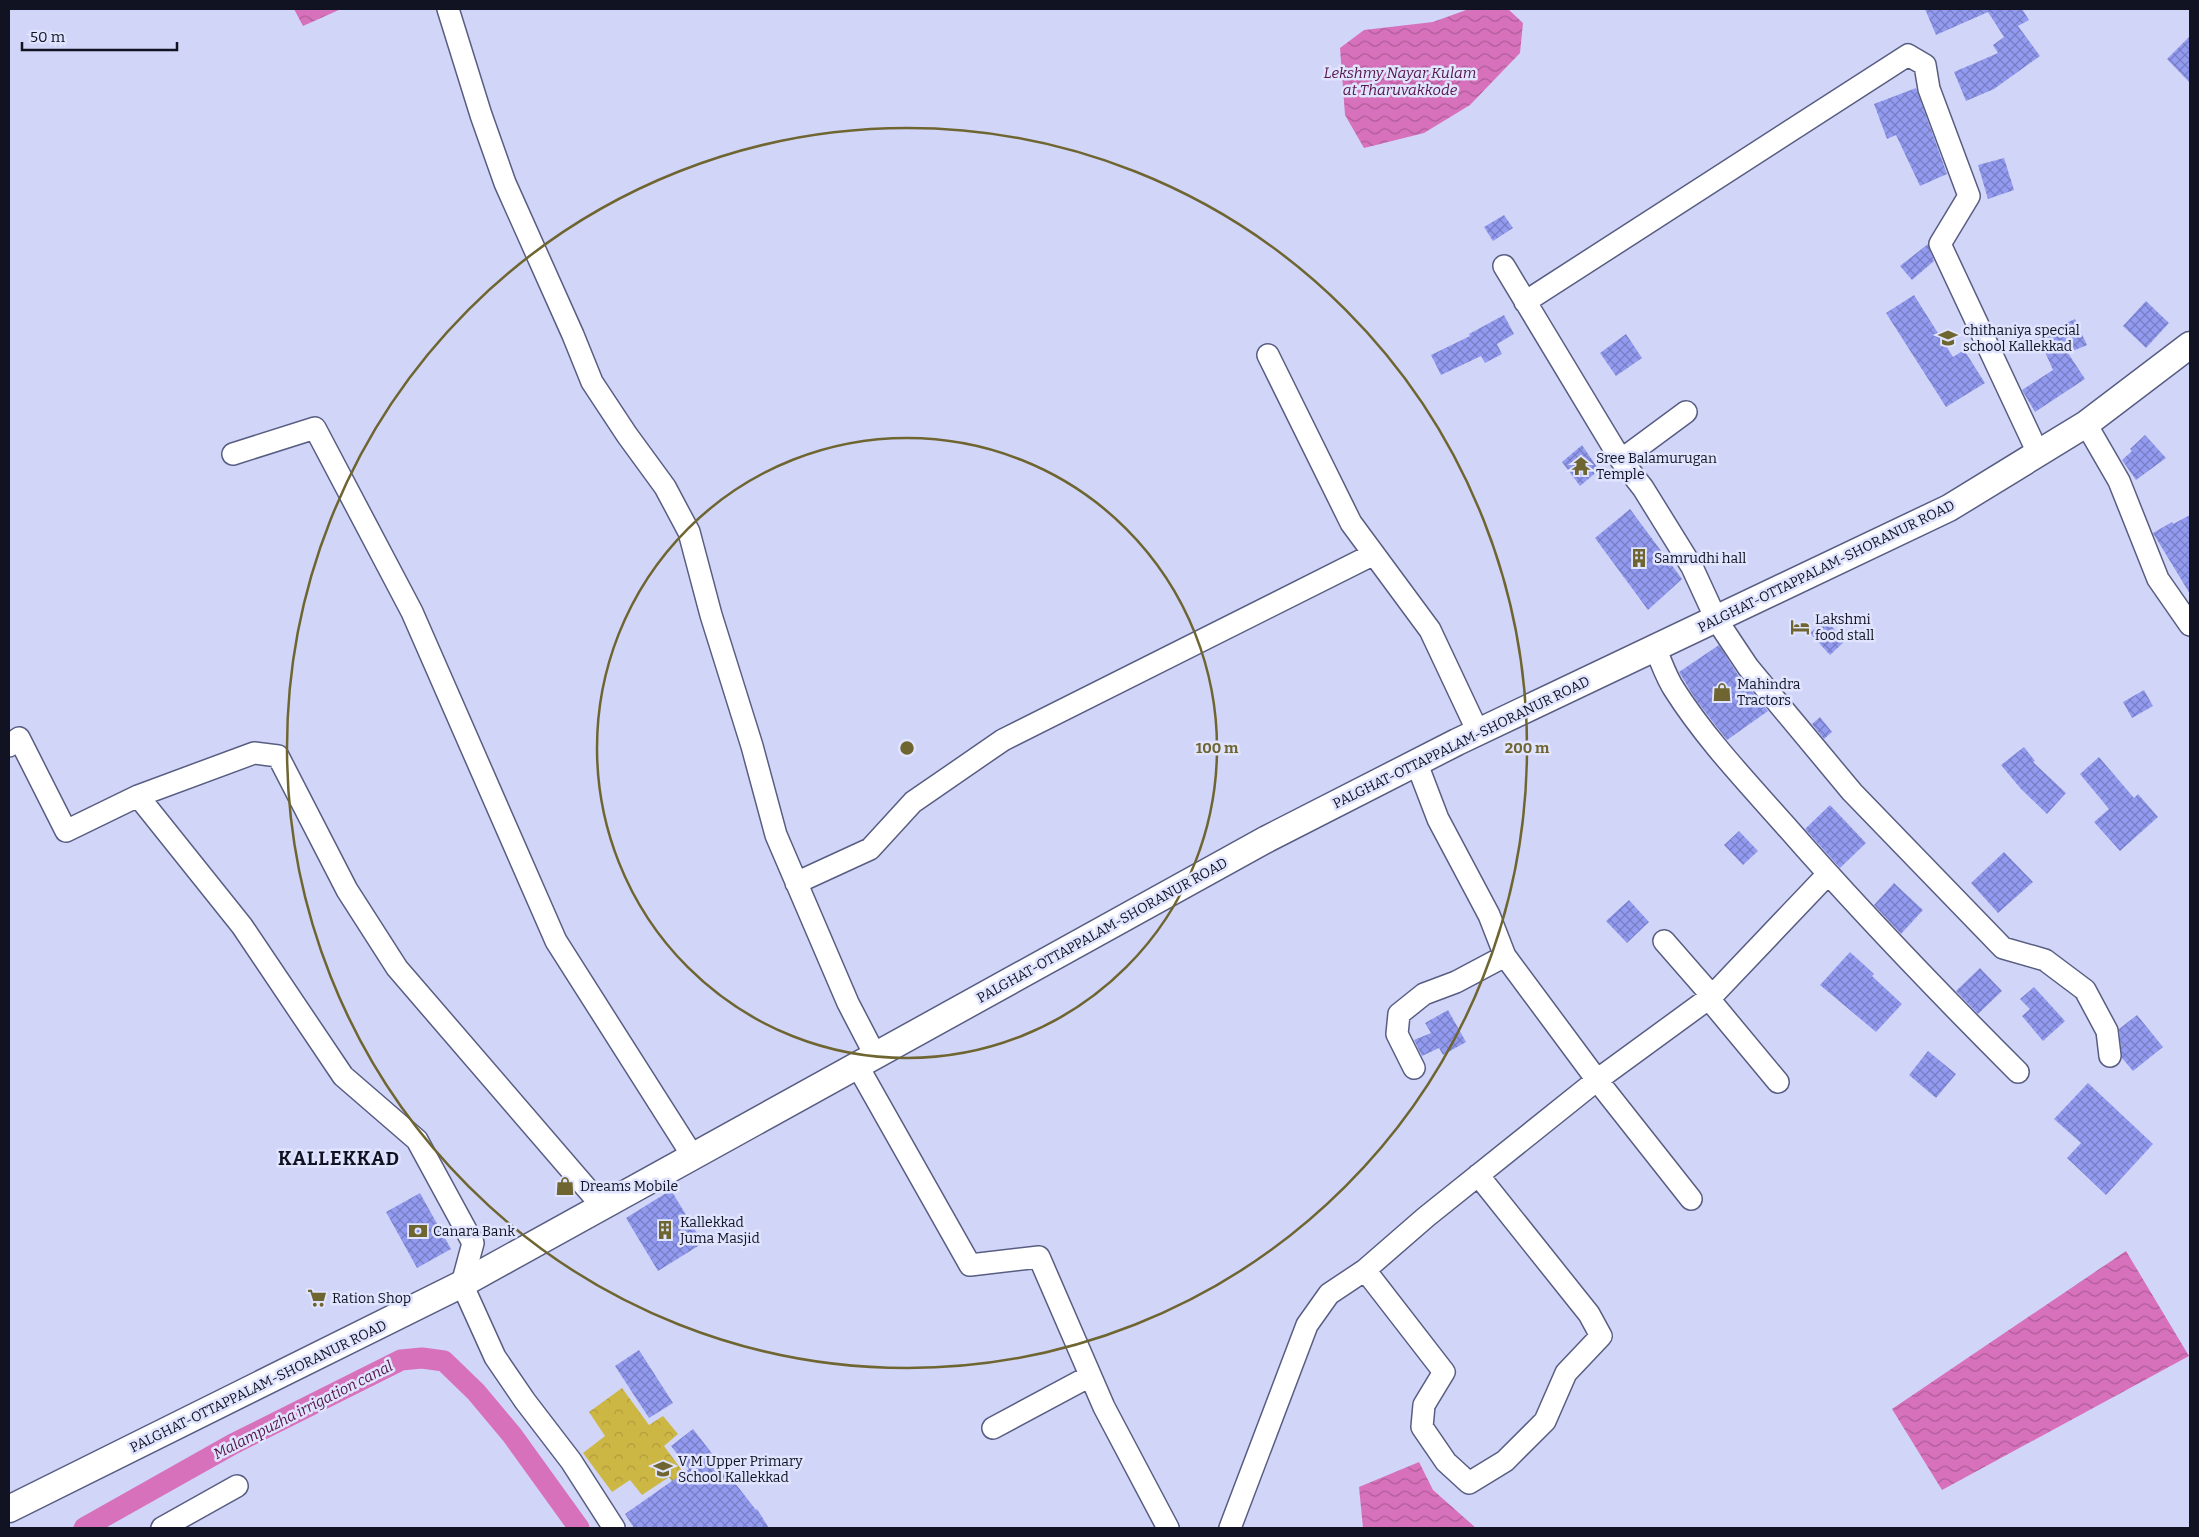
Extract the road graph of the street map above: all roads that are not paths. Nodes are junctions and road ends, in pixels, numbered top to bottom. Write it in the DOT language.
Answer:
graph roads {
  1 [pos="448,9"];
  2 [pos="1504,266"];
  3 [pos="1525,302"];
  4 [pos="2190,345"];
  5 [pos="1268,355"];
  6 [pos="1686,412"];
  7 [pos="2086,424"];
  8 [pos="2038,453"];
  9 [pos="233,454"];
  10 [pos="1621,460"];
  11 [pos="1374,554"];
  12 [pos="1716,619"];
  13 [pos="2190,625"];
  14 [pos="1655,648"];
  15 [pos="1478,732"];
  16 [pos="9,746"];
  17 [pos="1417,764"];
  18 [pos="138,796"];
  19 [pos="1828,874"];
  20 [pos="796,883"];
  21 [pos="1664,941"];
  22 [pos="1505,956"];
  23 [pos="1711,997"];
  24 [pos="2110,1056"];
  25 [pos="866,1060"];
  26 [pos="1414,1068"];
  27 [pos="2018,1072"];
  28 [pos="1597,1080"];
  29 [pos="1778,1082"];
  30 [pos="692,1155"];
  31 [pos="1478,1175"];
  32 [pos="1691,1199"];
  33 [pos="602,1206"];
  34 [pos="1365,1270"];
  35 [pos="462,1284"];
  36 [pos="1090,1376"];
  37 [pos="993,1428"];
  38 [pos="237,1486"];
  39 [pos="9,1509"];
  40 [pos="162,1528"];
  41 [pos="614,1528"];
  42 [pos="1168,1528"];
  43 [pos="1230,1528"];
  1 -- 20 [label="street"];
  2 -- 3 [label="street"];
  3 -- 8 [label="street"];
  3 -- 10 [label="street"];
  4 -- 7 [label="main road, PALGHAT-OTTAPPALAM-SHORANUR ROAD"];
  5 -- 11 [label="street"];
  6 -- 10 [label="street"];
  7 -- 8 [label="main road, PALGHAT-OTTAPPALAM-SHORANUR ROAD"];
  7 -- 13 [label="street"];
  8 -- 12 [label="main road, PALGHAT-OTTAPPALAM-SHORANUR ROAD"];
  9 -- 30 [label="street"];
  10 -- 12 [label="street"];
  11 -- 15 [label="street"];
  11 -- 20 [label="street"];
  12 -- 14 [label="main road, PALGHAT-OTTAPPALAM-SHORANUR ROAD"];
  12 -- 24 [label="street"];
  14 -- 15 [label="main road, PALGHAT-OTTAPPALAM-SHORANUR ROAD"];
  14 -- 19 [label="street"];
  15 -- 17 [label="main road, PALGHAT-OTTAPPALAM-SHORANUR ROAD"];
  16 -- 18 [label="street"];
  17 -- 22 [label="street"];
  17 -- 25 [label="main road, PALGHAT-OTTAPPALAM-SHORANUR ROAD"];
  18 -- 33 [label="street"];
  18 -- 35 [label="street"];
  19 -- 23 [label="street"];
  19 -- 27 [label="street"];
  20 -- 25 [label="street"];
  21 -- 23 [label="street"];
  22 -- 26 [label="street"];
  22 -- 28 [label="street"];
  23 -- 28 [label="street"];
  23 -- 29 [label="street"];
  25 -- 30 [label="main road, PALGHAT-OTTAPPALAM-SHORANUR ROAD"];
  25 -- 36 [label="street"];
  28 -- 31 [label="street"];
  28 -- 32 [label="street"];
  30 -- 33 [label="main road, PALGHAT-OTTAPPALAM-SHORANUR ROAD"];
  31 -- 34 [label="street"];
  31 -- 34 [label="street"];
  33 -- 35 [label="main road, PALGHAT-OTTAPPALAM-SHORANUR ROAD"];
  34 -- 43 [label="street"];
  35 -- 39 [label="main road, PALGHAT-OTTAPPALAM-SHORANUR ROAD"];
  35 -- 41 [label="street"];
  36 -- 37 [label="street"];
  36 -- 42 [label="street"];
  38 -- 40 [label="street"];
}
